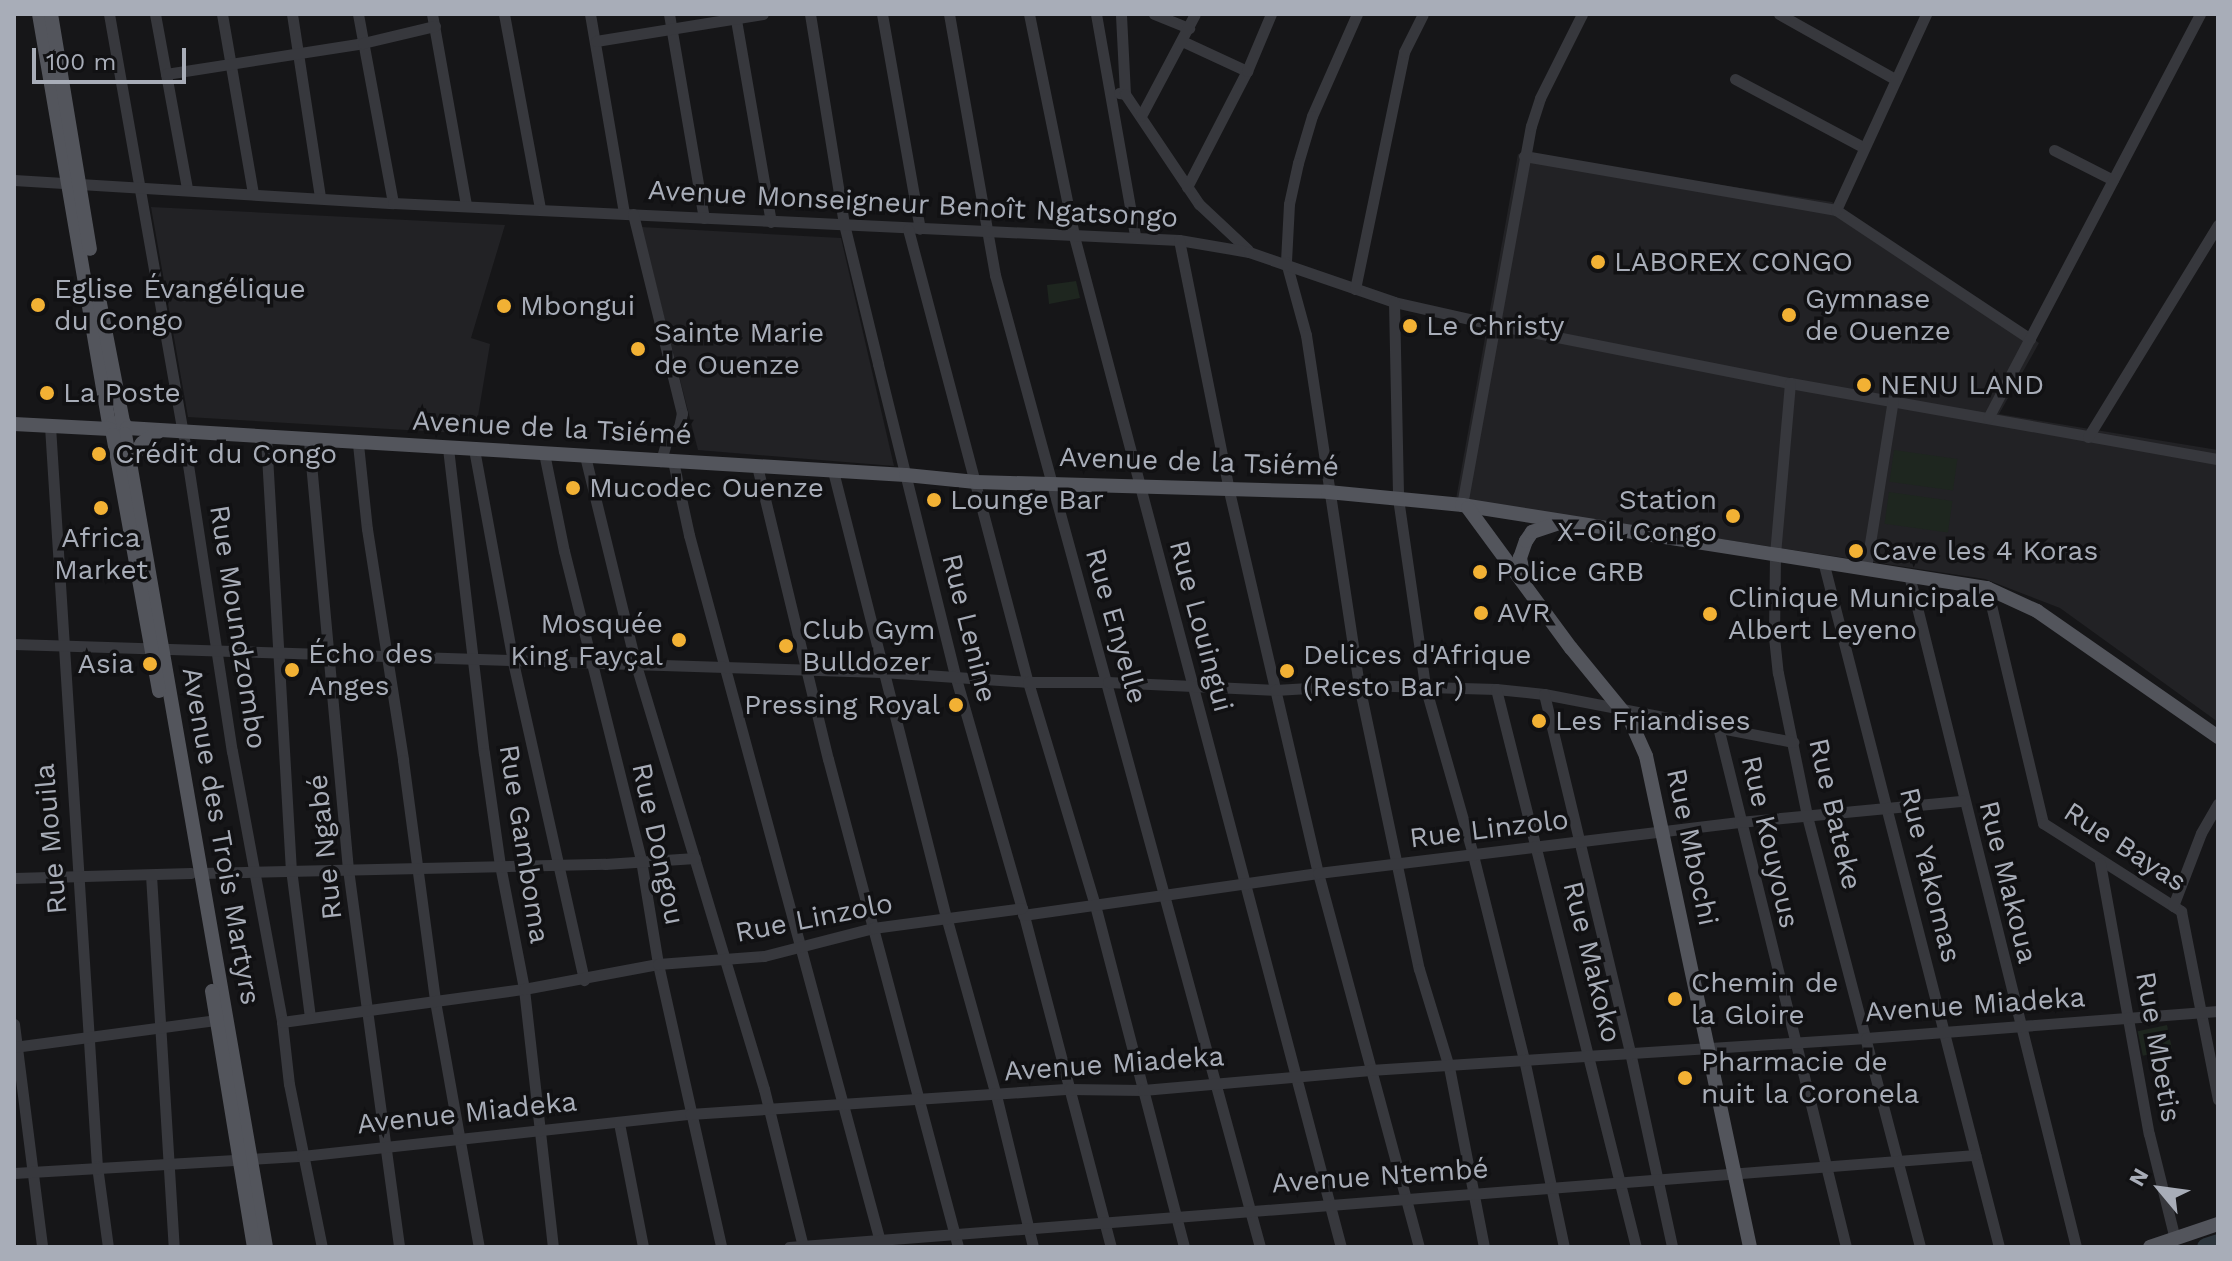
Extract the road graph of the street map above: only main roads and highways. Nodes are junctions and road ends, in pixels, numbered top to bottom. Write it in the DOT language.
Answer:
graph roads {
  1 [pos="39,14"];
  2 [pos="51,14"];
  3 [pos="73,182"];
  4 [pos="14,424"];
  5 [pos="118,429"];
  6 [pos="159,431"];
  7 [pos="130,463"];
  8 [pos="1465,507"];
  9 [pos="1566,522"];
  10 [pos="1527,590"];
  11 [pos="157,648"];
  12 [pos="2218,737"];
  13 [pos="196,873"];
  14 [pos="245,1157"];
  15 [pos="2218,1224"];
  16 [pos="254,1247"];
  17 [pos="266,1247"];
  18 [pos="1750,1247"];
  19 [pos="2150,1247"];
  1 -- 3 [label="main road, Avenue des Trois Martyrs"];
  2 -- 3 [label="main road, Avenue des Trois Martyrs"];
  3 -- 5 [label="main road, Avenue des Trois Martyrs"];
  4 -- 5 [label="main road, Avenue de la Tsiémé"];
  5 -- 6 [label="main road, Avenue de la Tsiémé"];
  5 -- 7 [label="main road, Avenue des Trois Martyrs"];
  5 -- 11 [label="main road, Avenue des Trois Martyrs"];
  6 -- 7 [label="main road"];
  6 -- 8 [label="main road, Avenue de la Tsiémé"];
  7 -- 11 [label="main road, Avenue des Trois Martyrs"];
  8 -- 9 [label="main road, Avenue de la Tsiémé"];
  8 -- 10 [label="main road, Rue Mbochi"];
  9 -- 10 [label="main road"];
  9 -- 12 [label="main road, Avenue de la Tsiémé"];
  10 -- 18 [label="main road, Rue Mbochi"];
  11 -- 13 [label="main road, Avenue des Trois Martyrs"];
  13 -- 14 [label="main road, Avenue des Trois Martyrs"];
  13 -- 14 [label="main road, Avenue des Trois Martyrs"];
  14 -- 16 [label="main road, Avenue des Trois Martyrs"];
  14 -- 17 [label="main road, Avenue des Trois Martyrs"];
  15 -- 19 [label="main road"];
}
